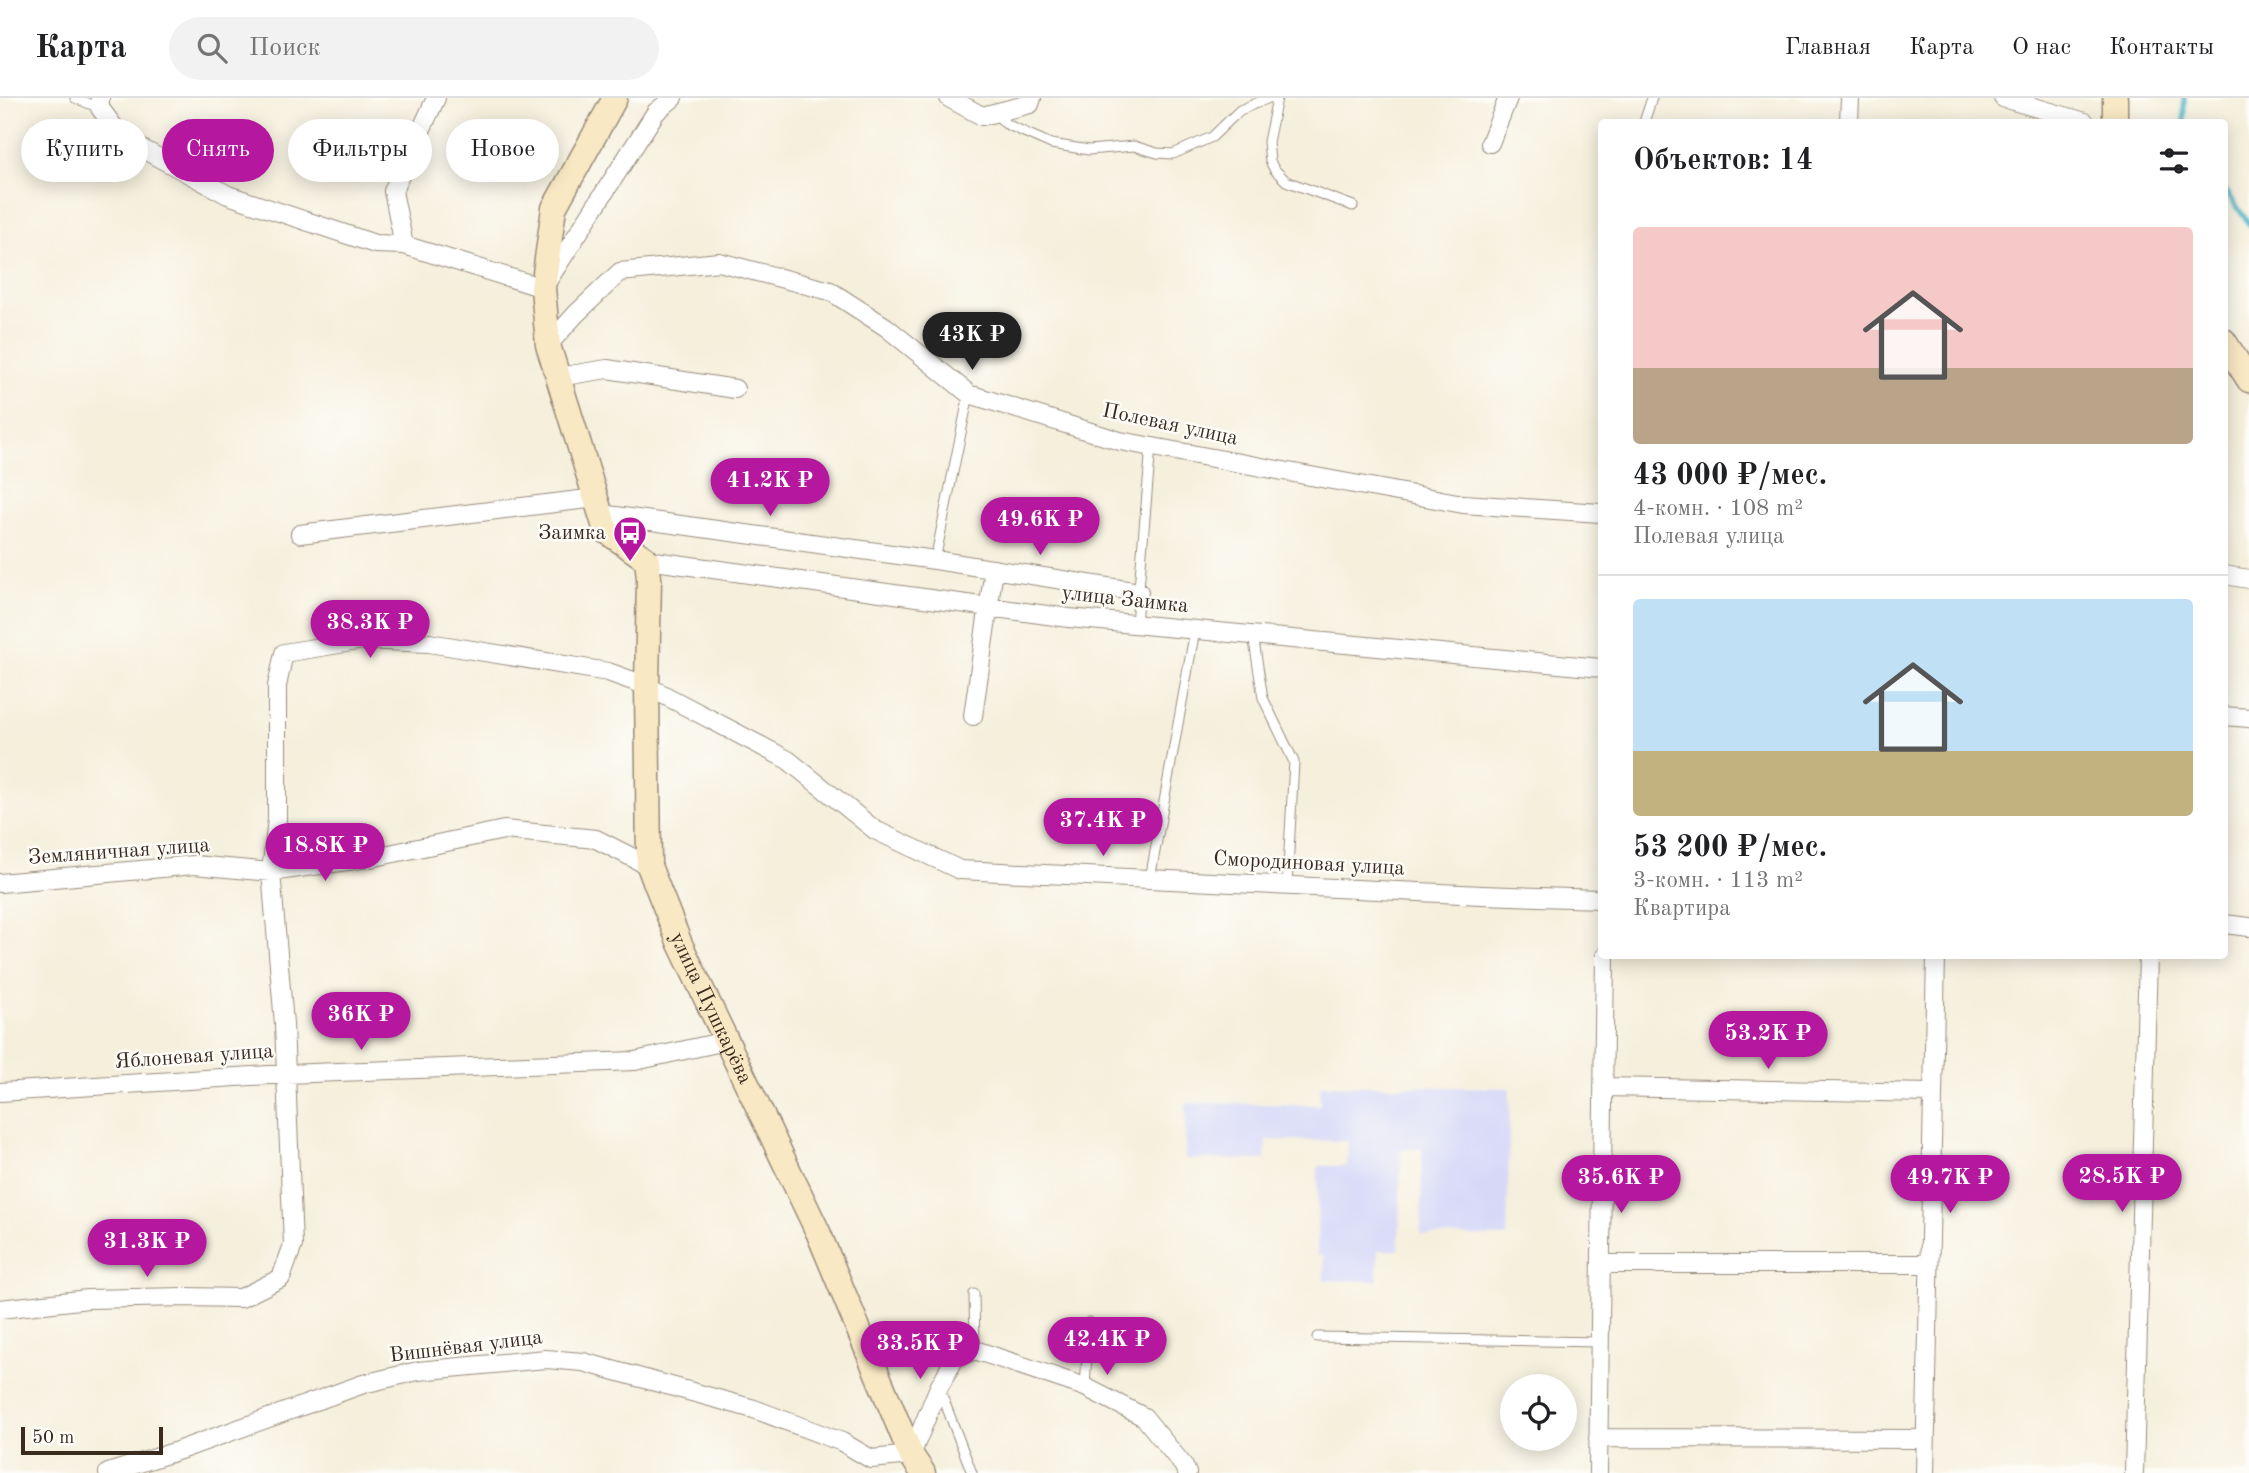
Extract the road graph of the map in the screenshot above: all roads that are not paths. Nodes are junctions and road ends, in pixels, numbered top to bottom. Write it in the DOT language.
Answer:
graph roads {
  1 [pos="75,98"];
  2 [pos="436,98"];
  3 [pos="615,98"];
  4 [pos="673,98"];
  5 [pos="949,98"];
  6 [pos="1032,98"];
  7 [pos="1269,98"];
  8 [pos="1278,98"];
  9 [pos="1508,98"];
  10 [pos="1651,98"];
  11 [pos="1850,98"];
  12 [pos="2003,98"];
  13 [pos="2115,98"];
  14 [pos="100,103"];
  15 [pos="996,113"];
  16 [pos="1645,119"];
  17 [pos="1849,119"];
  18 [pos="2075,119"];
  19 [pos="2115,119"];
  20 [pos="1490,143"];
  21 [pos="1353,206"];
  22 [pos="404,245"];
  23 [pos="543,288"];
  24 [pos="548,345"];
  25 [pos="2228,347"];
  26 [pos="558,377"];
  27 [pos="2249,380"];
  28 [pos="735,389"];
  29 [pos="969,394"];
  30 [pos="1151,446"];
  31 [pos="1598,513"];
  32 [pos="601,514"];
  33 [pos="300,534"];
  34 [pos="647,560"];
  35 [pos="935,560"];
  36 [pos="994,569"];
  37 [pos="2228,576"];
  38 [pos="2249,579"];
  39 [pos="1139,592"];
  40 [pos="988,607"];
  41 [pos="1136,624"];
  42 [pos="1195,630"];
  43 [pos="1253,635"];
  44 [pos="1598,668"];
  45 [pos="647,686"];
  46 [pos="974,716"];
  47 [pos="2228,716"];
  48 [pos="2249,718"];
  49 [pos="649,866"];
  50 [pos="271,872"];
  51 [pos="1150,879"];
  52 [pos="0,883"];
  53 [pos="1287,886"];
  54 [pos="1598,899"];
  55 [pos="2228,925"];
  56 [pos="2249,928"];
  57 [pos="1605,959"];
  58 [pos="1936,959"];
  59 [pos="2148,959"];
  60 [pos="726,1041"];
  61 [pos="285,1074"];
  62 [pos="1603,1087"];
  63 [pos="0,1092"];
  64 [pos="1933,1093"];
  65 [pos="1601,1264"];
  66 [pos="1929,1264"];
  67 [pos="974,1294"];
  68 [pos="0,1309"];
  69 [pos="1089,1322"];
  70 [pos="1317,1337"];
  71 [pos="1600,1342"];
  72 [pos="975,1350"];
  73 [pos="939,1387"];
  74 [pos="1084,1387"];
  75 [pos="1598,1438"];
  76 [pos="1925,1439"];
  77 [pos="914,1467"];
  78 [pos="108,1473"];
  79 [pos="972,1473"];
  80 [pos="1187,1473"];
  81 [pos="1598,1473"];
  82 [pos="1924,1473"];
  83 [pos="2134,1473"];
  1 -- 14 [label="lane"];
  2 -- 22 [label="street"];
  3 -- 23 [label="street"];
  4 -- 23 [label="street"];
  5 -- 15 [label="street"];
  6 -- 15 [label="street"];
  7 -- 15 [label="lane"];
  8 -- 21 [label="lane"];
  9 -- 20 [label="street"];
  10 -- 16 [label="lane"];
  11 -- 17 [label="street"];
  12 -- 18 [label="street"];
  13 -- 19 [label="street"];
  14 -- 22 [label="street"];
  22 -- 23 [label="street"];
  23 -- 24 [label="street"];
  24 -- 26 [label="street"];
  24 -- 29 [label="street, Полевая улица"];
  25 -- 27 [label="street"];
  26 -- 28 [label="street"];
  26 -- 32 [label="street"];
  29 -- 30 [label="street, Полевая улица"];
  29 -- 35 [label="lane"];
  30 -- 31 [label="street, Полевая улица"];
  30 -- 39 [label="lane"];
  32 -- 33 [label="street"];
  32 -- 34 [label="street"];
  32 -- 35 [label="street"];
  34 -- 40 [label="street, улица Заимка"];
  34 -- 45 [label="street, улица Пушкарёва"];
  35 -- 36 [label="street"];
  36 -- 39 [label="street"];
  36 -- 40 [label="street"];
  37 -- 38 [label="street"];
  39 -- 41 [label="lane"];
  40 -- 41 [label="street, улица Заимка"];
  40 -- 46 [label="street"];
  41 -- 42 [label="street, улица Заимка"];
  42 -- 43 [label="street, улица Заимка"];
  42 -- 51 [label="lane"];
  43 -- 44 [label="street, улица Заимка"];
  43 -- 53 [label="lane"];
  45 -- 49 [label="street, улица Пушкарёва"];
  45 -- 50 [label="street, Смородиновая улица"];
  45 -- 51 [label="street, Смородиновая улица"];
  47 -- 48 [label="street"];
  49 -- 50 [label="street, Земляничная улица"];
  49 -- 60 [label="street, улица Пушкарёва"];
  50 -- 52 [label="street, Земляничная улица"];
  50 -- 61 [label="street"];
  51 -- 53 [label="street, Смородиновая улица"];
  53 -- 54 [label="street, Смородиновая улица"];
  55 -- 56 [label="street"];
  57 -- 62 [label="street"];
  58 -- 64 [label="street"];
  59 -- 83 [label="street"];
  60 -- 61 [label="street, Яблоневая улица"];
  60 -- 77 [label="street, улица Пушкарёва"];
  61 -- 63 [label="street, Яблоневая улица"];
  61 -- 68 [label="street"];
  62 -- 64 [label="street"];
  62 -- 65 [label="street"];
  64 -- 66 [label="street"];
  65 -- 66 [label="street"];
  65 -- 71 [label="street"];
  66 -- 76 [label="street"];
  67 -- 72 [label="lane"];
  69 -- 74 [label="lane"];
  70 -- 71 [label="lane"];
  71 -- 75 [label="street"];
  72 -- 73 [label="street"];
  72 -- 74 [label="street"];
  73 -- 77 [label="street"];
  73 -- 79 [label="lane"];
  74 -- 80 [label="street"];
  75 -- 76 [label="street"];
  75 -- 81 [label="street"];
  76 -- 82 [label="street"];
  77 -- 78 [label="street, Вишнёвая улица"];
}
